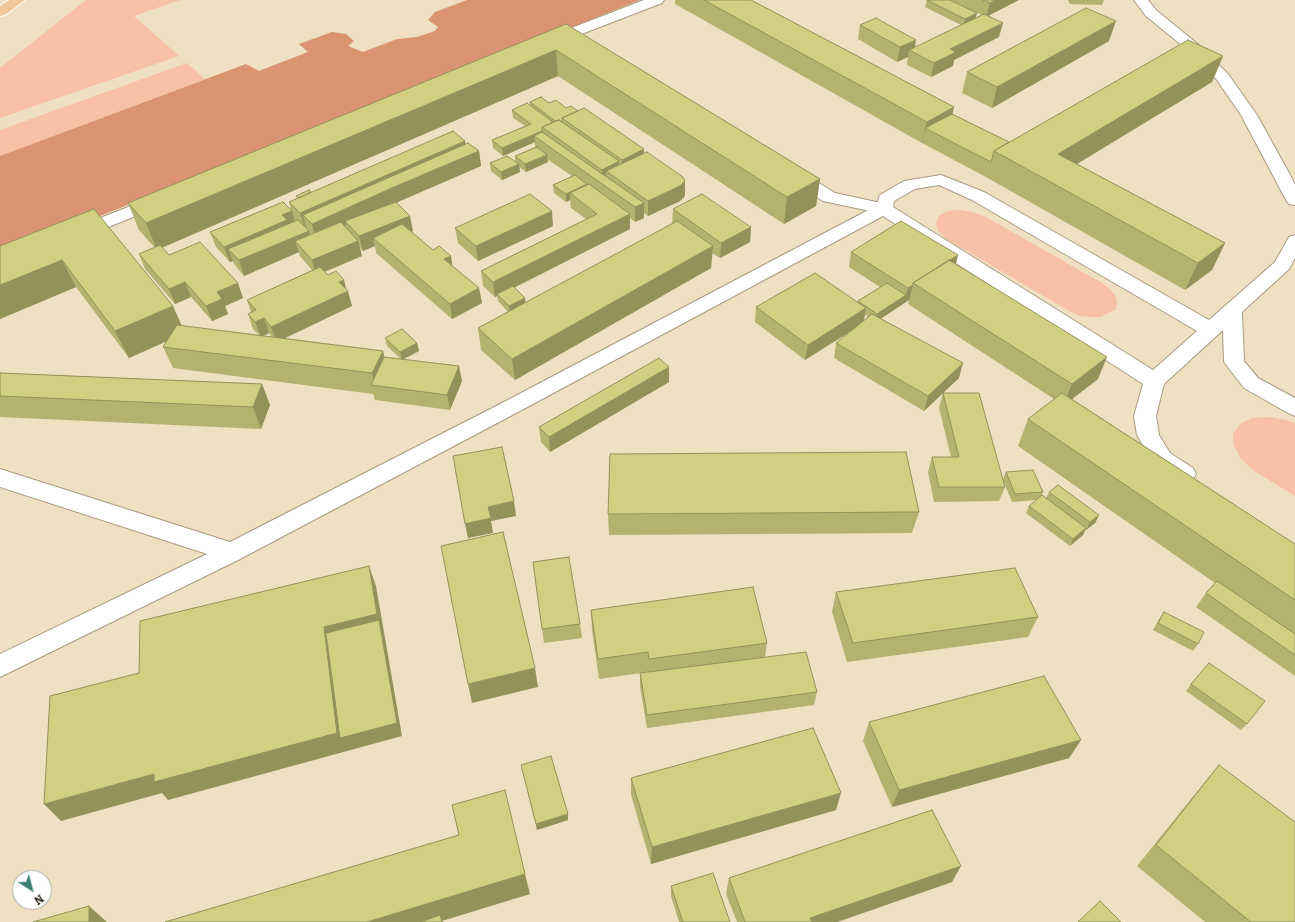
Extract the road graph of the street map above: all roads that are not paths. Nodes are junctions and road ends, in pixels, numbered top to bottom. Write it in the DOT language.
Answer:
graph roads {
  1 [pos="18,0"];
  2 [pos="657,0"];
  3 [pos="1141,0"];
  4 [pos="0,12"];
  5 [pos="537,47"];
  6 [pos="782,168"];
  7 [pos="176,193"];
  8 [pos="1295,200"];
  9 [pos="884,209"];
  10 [pos="66,238"];
  11 [pos="1295,241"];
  12 [pos="1232,309"];
  13 [pos="1211,330"];
  14 [pos="1154,381"];
  15 [pos="1295,408"];
  16 [pos="0,478"];
  17 [pos="1202,485"];
  18 [pos="232,552"];
  19 [pos="0,666"];
  1 -- 4 [label="main road"];
  2 -- 5 [label="street"];
  3 -- 8 [label="street"];
  6 -- 9 [label="street"];
  7 -- 10 [label="street"];
  9 -- 13 [label="street"];
  9 -- 14 [label="street"];
  9 -- 18 [label="street"];
  11 -- 12 [label="street"];
  12 -- 13 [label="street"];
  12 -- 15 [label="street"];
  13 -- 14 [label="street"];
  14 -- 17 [label="street"];
  16 -- 18 [label="street"];
  18 -- 19 [label="street"];
}
